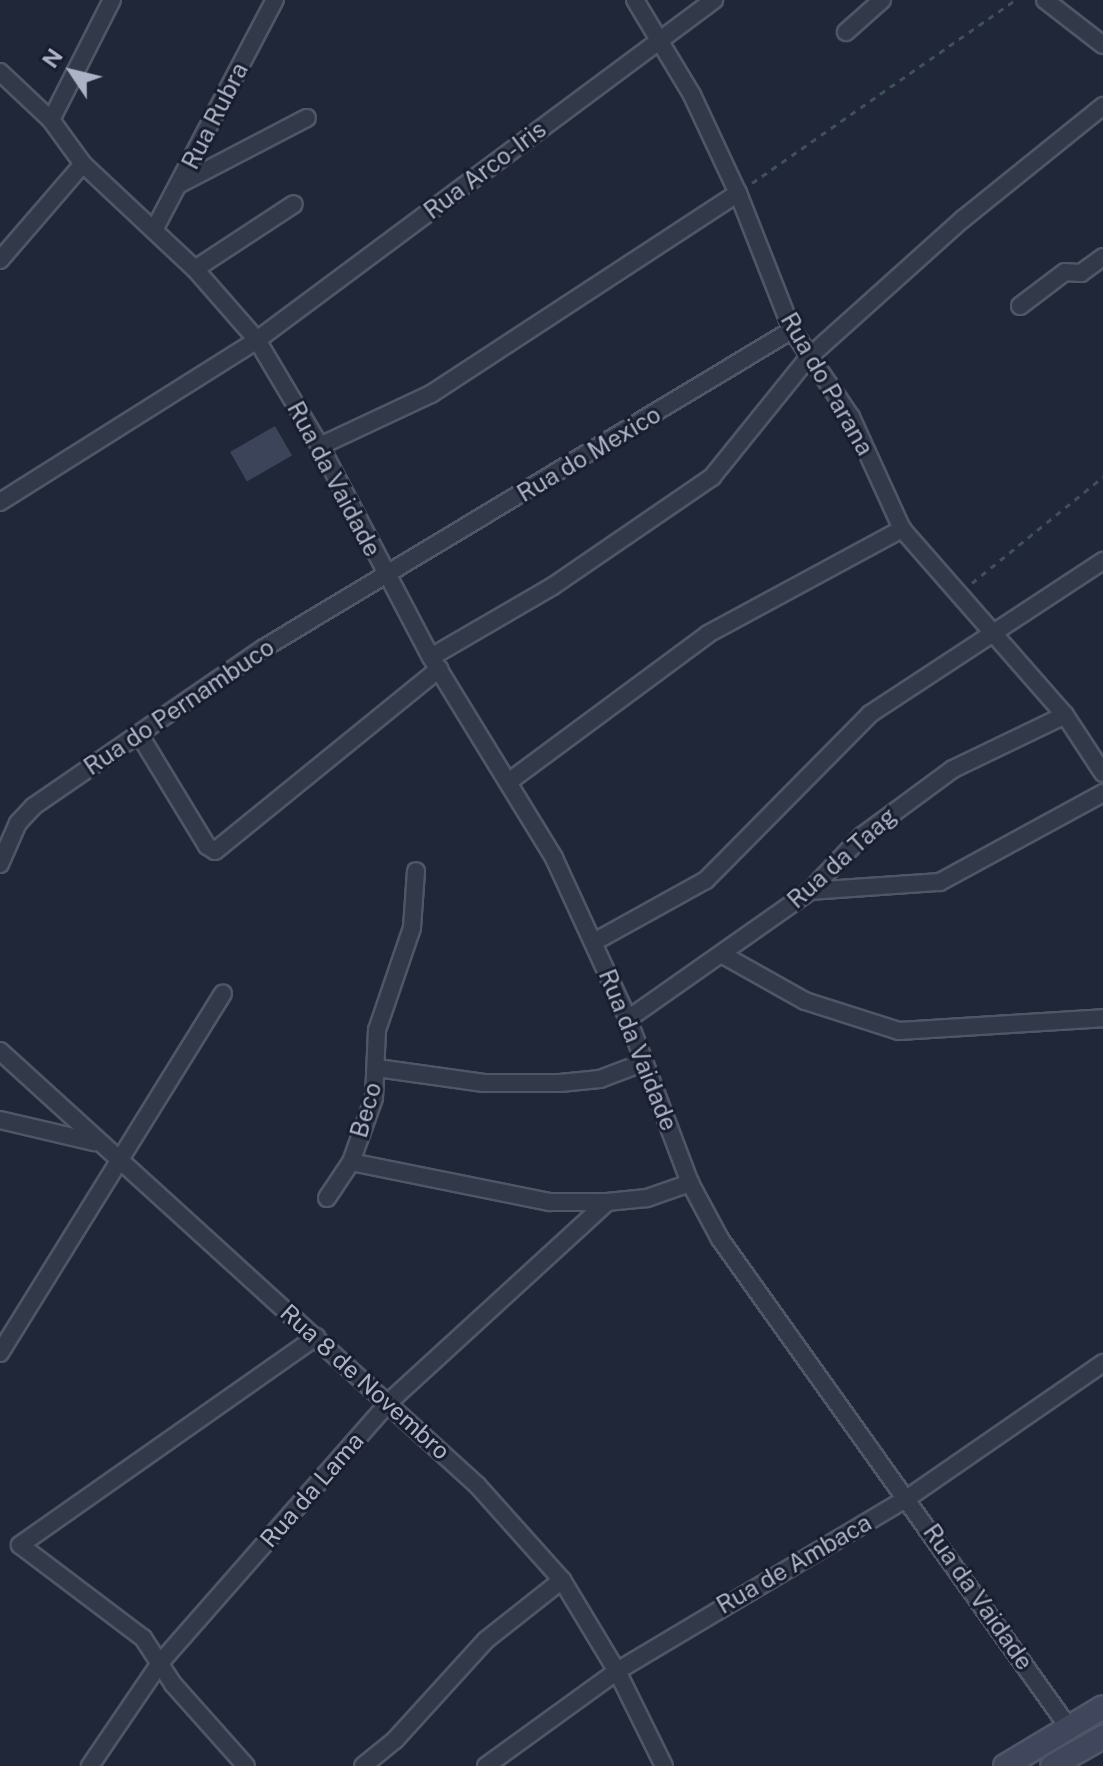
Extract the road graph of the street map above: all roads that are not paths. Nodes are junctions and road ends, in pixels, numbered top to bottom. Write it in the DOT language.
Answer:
graph roads {
  1 [pos="112,0"];
  2 [pos="275,0"];
  3 [pos="288,0"];
  4 [pos="635,0"];
  5 [pos="714,0"];
  6 [pos="882,0"];
  7 [pos="1045,0"];
  8 [pos="1066,6"];
  9 [pos="267,16"];
  10 [pos="846,32"];
  11 [pos="661,38"];
  12 [pos="1103,45"];
  13 [pos="0,72"];
  14 [pos="1103,106"];
  15 [pos="307,118"];
  16 [pos="51,120"];
  17 [pos="83,164"];
  18 [pos="180,184"];
  19 [pos="738,193"];
  20 [pos="294,204"];
  21 [pos="154,230"];
  22 [pos="1103,257"];
  23 [pos="0,260"];
  24 [pos="195,269"];
  25 [pos="1020,306"];
  26 [pos="792,330"];
  27 [pos="257,340"];
  28 [pos="809,357"];
  29 [pos="320,446"];
  30 [pos="0,502"];
  31 [pos="902,529"];
  32 [pos="1103,561"];
  33 [pos="384,572"];
  34 [pos="994,630"];
  35 [pos="435,663"];
  36 [pos="1065,715"];
  37 [pos="139,734"];
  38 [pos="1103,773"];
  39 [pos="511,780"];
  40 [pos="1103,793"];
  41 [pos="0,864"];
  42 [pos="416,871"];
  43 [pos="810,891"];
  44 [pos="594,942"];
  45 [pos="723,955"];
  46 [pos="223,994"];
  47 [pos="1103,1018"];
  48 [pos="628,1019"];
  49 [pos="0,1051"];
  50 [pos="645,1062"];
  51 [pos="377,1068"];
  52 [pos="0,1120"];
  53 [pos="96,1142"];
  54 [pos="351,1162"];
  55 [pos="119,1163"];
  56 [pos="690,1183"];
  57 [pos="327,1198"];
  58 [pos="607,1202"];
  59 [pos="316,1337"];
  60 [pos="0,1353"];
  61 [pos="1103,1363"];
  62 [pos="389,1402"];
  63 [pos="909,1497"];
  64 [pos="562,1580"];
  65 [pos="160,1663"];
  66 [pos="617,1671"];
  67 [pos="1103,1707"];
  68 [pos="1069,1728"];
  69 [pos="1103,1737"];
  70 [pos="90,1766"];
  71 [pos="246,1766"];
  72 [pos="363,1766"];
  73 [pos="486,1766"];
  74 [pos="664,1766"];
  75 [pos="1005,1766"];
  76 [pos="1052,1766"];
  1 -- 16 [label="street"];
  2 -- 9 [label="street, Rua Rubra"];
  3 -- 9 [label="street"];
  4 -- 11 [label="street, Rua do Parana"];
  5 -- 11 [label="street, Rua Arco-Iris"];
  6 -- 10 [label="street"];
  7 -- 8 [label="street"];
  8 -- 12 [label="street"];
  9 -- 18 [label="street, Rua Rubra"];
  11 -- 19 [label="street, Rua do Parana"];
  11 -- 27 [label="street, Rua Arco-Iris"];
  13 -- 16 [label="street, Rua da Vaidade"];
  14 -- 28 [label="street"];
  15 -- 18 [label="street"];
  16 -- 17 [label="street, Rua da Vaidade"];
  17 -- 21 [label="street, Rua da Vaidade"];
  17 -- 23 [label="street"];
  18 -- 21 [label="street, Rua Rubra"];
  19 -- 26 [label="street, Rua do Parana"];
  19 -- 29 [label="street"];
  20 -- 24 [label="street"];
  21 -- 24 [label="street, Rua da Vaidade"];
  22 -- 25 [label="street"];
  24 -- 27 [label="street, Rua da Vaidade"];
  26 -- 28 [label="street, Rua do Parana"];
  26 -- 33 [label="street, Rua do Mexico"];
  27 -- 29 [label="street, Rua da Vaidade"];
  27 -- 30 [label="street, Rua Arco-Iris"];
  28 -- 31 [label="street, Rua do Parana"];
  28 -- 35 [label="street"];
  29 -- 33 [label="street, Rua da Vaidade"];
  31 -- 34 [label="street, Rua do Parana"];
  31 -- 39 [label="street"];
  32 -- 34 [label="street"];
  33 -- 35 [label="street, Rua da Vaidade"];
  33 -- 37 [label="street, Rua do Pernambuco"];
  34 -- 36 [label="street, Rua do Parana"];
  34 -- 44 [label="street"];
  35 -- 37 [label="street"];
  35 -- 39 [label="street, Rua da Vaidade"];
  36 -- 38 [label="street, Rua do Parana"];
  36 -- 43 [label="street, Rua da Taag"];
  37 -- 41 [label="street, Rua do Pernambuco"];
  39 -- 44 [label="street, Rua da Vaidade"];
  40 -- 43 [label="street"];
  42 -- 51 [label="street"];
  43 -- 45 [label="street, Rua da Taag"];
  44 -- 48 [label="street, Rua da Vaidade"];
  45 -- 47 [label="street"];
  45 -- 48 [label="street, Rua da Taag"];
  46 -- 55 [label="street"];
  48 -- 50 [label="street, Rua da Vaidade"];
  49 -- 53 [label="street, Rua 8 de Novembro"];
  50 -- 51 [label="street, Beco"];
  50 -- 56 [label="street, Rua da Vaidade"];
  51 -- 54 [label="street, Beco"];
  52 -- 53 [label="street"];
  53 -- 55 [label="street, Rua 8 de Novembro"];
  54 -- 57 [label="street"];
  54 -- 58 [label="street, Beco"];
  55 -- 59 [label="street, Rua 8 de Novembro"];
  55 -- 60 [label="street"];
  56 -- 58 [label="street"];
  56 -- 63 [label="street, Rua da Vaidade"];
  58 -- 62 [label="street, Rua da Lama"];
  59 -- 62 [label="street, Rua 8 de Novembro"];
  59 -- 65 [label="street"];
  61 -- 63 [label="street, Rua de Ambaca"];
  62 -- 64 [label="street, Rua 8 de Novembro"];
  62 -- 65 [label="street, Rua da Lama"];
  63 -- 66 [label="street, Rua de Ambaca"];
  63 -- 68 [label="street, Rua da Vaidade"];
  64 -- 66 [label="street, Rua 8 de Novembro"];
  64 -- 72 [label="street"];
  65 -- 70 [label="street, Rua da Lama"];
  65 -- 71 [label="street"];
  66 -- 73 [label="street, Rua de Ambaca"];
  66 -- 74 [label="street, Rua 8 de Novembro"];
  67 -- 68 [label="main road"];
  68 -- 75 [label="main road"];
  69 -- 76 [label="main road"];
}
